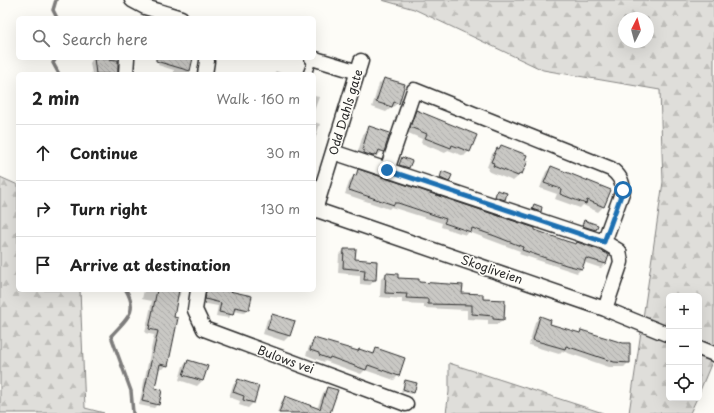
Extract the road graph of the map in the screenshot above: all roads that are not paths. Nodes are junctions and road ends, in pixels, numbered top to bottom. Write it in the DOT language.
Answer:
graph roads {
  1 [pos="132,0"];
  2 [pos="155,14"];
  3 [pos="168,16"];
  4 [pos="316,59"];
  5 [pos="127,60"];
  6 [pos="311,60"];
  7 [pos="126,72"];
  8 [pos="308,72"];
  9 [pos="333,152"];
  10 [pos="387,170"];
  11 [pos="316,203"];
  12 [pos="316,210"];
  13 [pos="604,242"];
  14 [pos="198,292"];
  15 [pos="605,309"];
  16 [pos="666,334"];
  17 [pos="702,349"];
  18 [pos="714,354"];
  19 [pos="406,404"];
  1 -- 2 [label="street"];
  2 -- 3 [label="street"];
  4 -- 9 [label="street, Odd Dahls gate"];
  5 -- 7 [label="street"];
  6 -- 8 [label="lane"];
  9 -- 10 [label="street"];
  9 -- 11 [label="street, Odd Dahls gate"];
  10 -- 13 [label="street"];
  10 -- 13 [label="street"];
  12 -- 15 [label="street, Skogliveien"];
  13 -- 15 [label="street"];
  14 -- 19 [label="street, Bulows vei"];
  15 -- 16 [label="street, Skogliveien"];
  17 -- 18 [label="street"];
}
